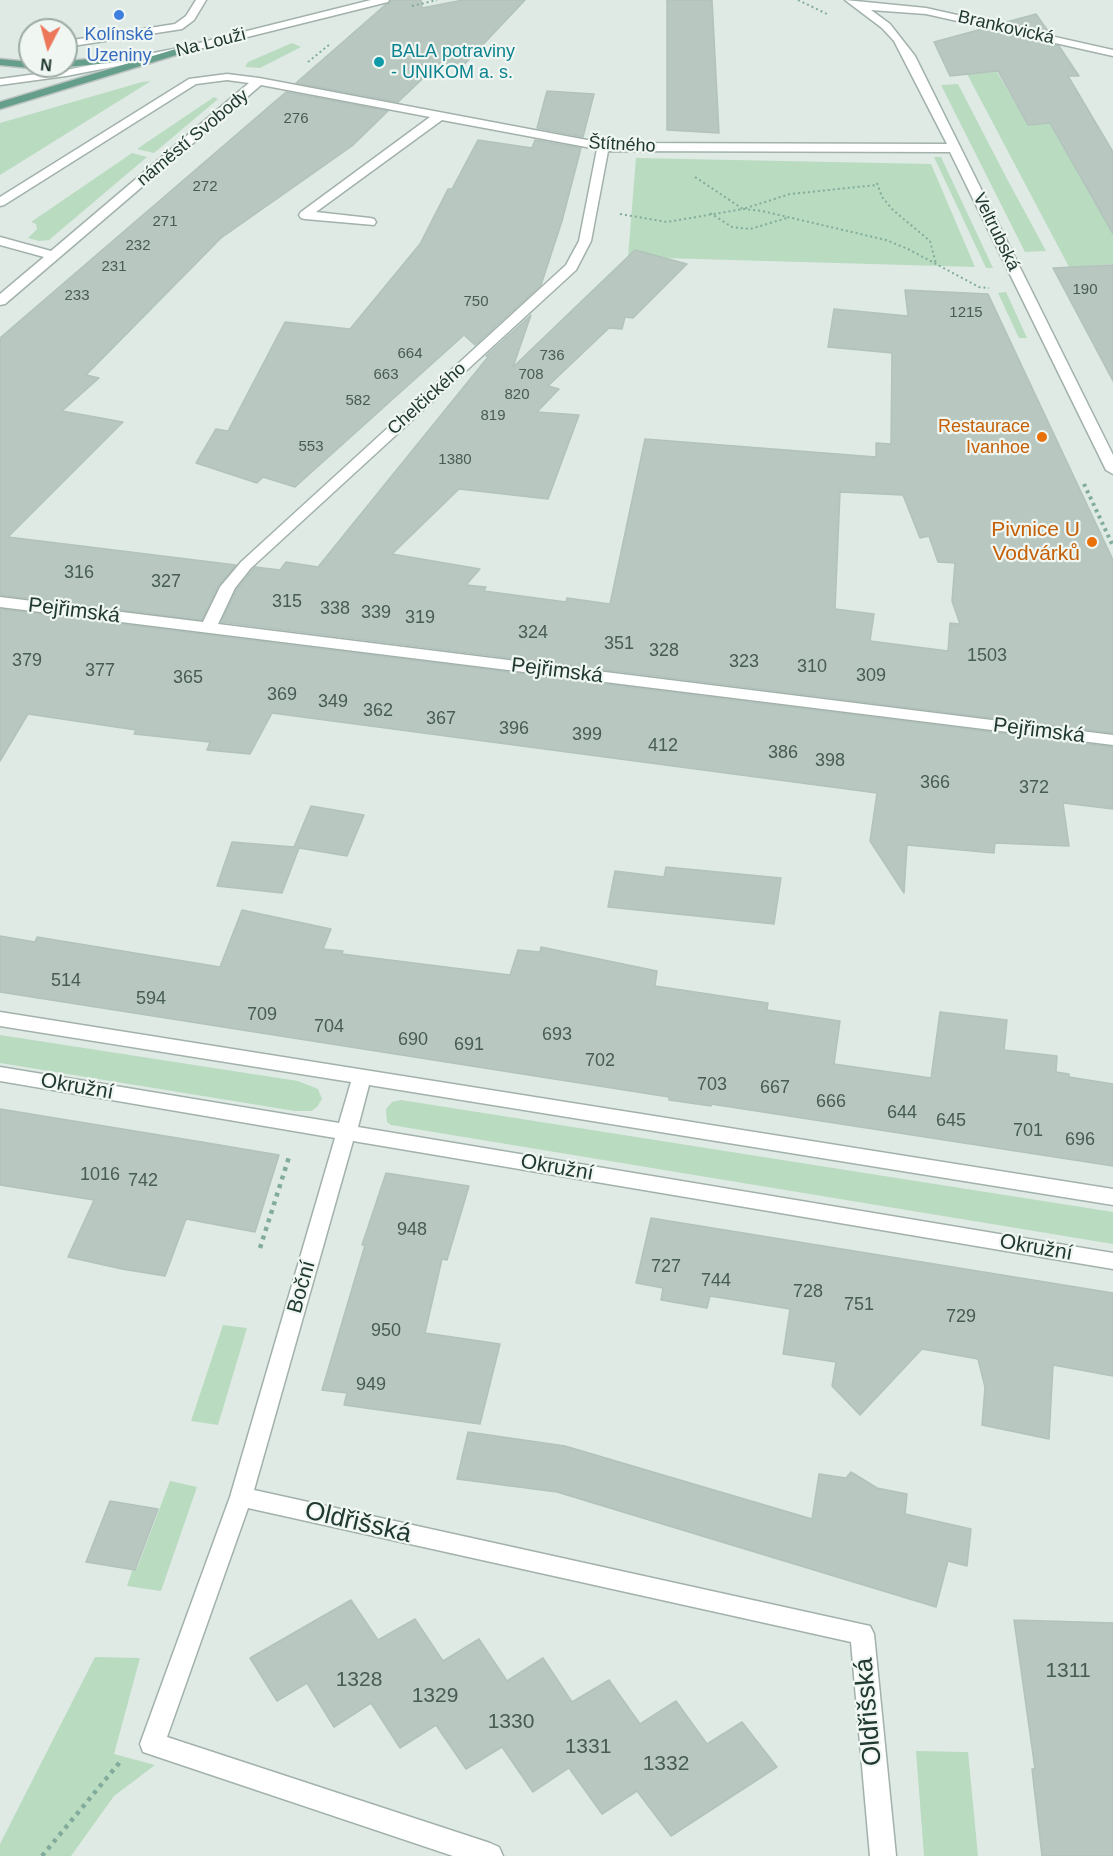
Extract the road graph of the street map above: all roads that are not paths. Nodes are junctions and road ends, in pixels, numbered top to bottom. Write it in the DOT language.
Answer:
graph roads {
  1 [pos="201,0"];
  2 [pos="384,0"];
  3 [pos="842,0"];
  4 [pos="849,0"];
  5 [pos="886,4"];
  6 [pos="861,8"];
  7 [pos="78,42"];
  8 [pos="179,51"];
  9 [pos="1113,53"];
  10 [pos="0,62"];
  11 [pos="78,63"];
  12 [pos="18,64"];
  13 [pos="259,81"];
  14 [pos="0,82"];
  15 [pos="0,105"];
  16 [pos="440,116"];
  17 [pos="603,147"];
  18 [pos="954,148"];
  19 [pos="0,202"];
  20 [pos="370,222"];
  21 [pos="0,241"];
  22 [pos="53,256"];
  23 [pos="0,301"];
  24 [pos="1113,470"];
  25 [pos="0,602"];
  26 [pos="208,628"];
  27 [pos="1113,740"];
  28 [pos="0,1019"];
  29 [pos="0,1074"];
  30 [pos="362,1077"];
  31 [pos="346,1132"];
  32 [pos="1113,1197"];
  33 [pos="1113,1261"];
  34 [pos="241,1497"];
  35 [pos="490,1856"];
  36 [pos="883,1856"];
  1 -- 7 [label="street"];
  2 -- 8 [label="street, Na Louži"];
  3 -- 6 [label="street"];
  4 -- 6 [label="street"];
  5 -- 6 [label="street, Brankovická"];
  5 -- 9 [label="street, Brankovická"];
  6 -- 18 [label="street, Veltrubská"];
  8 -- 11 [label="main road"];
  8 -- 14 [label="street, Na Louži"];
  8 -- 15 [label="main road"];
  10 -- 12 [label="main road"];
  13 -- 16 [label="street, Štítného"];
  13 -- 19 [label="street, náměstí Svobody"];
  13 -- 22 [label="street, náměstí Svobody"];
  16 -- 17 [label="street, Štítného"];
  16 -- 20 [label="street"];
  17 -- 18 [label="street, Štítného"];
  17 -- 26 [label="street, Chelčického"];
  18 -- 24 [label="street, Veltrubská"];
  21 -- 22 [label="street"];
  22 -- 23 [label="street, náměstí Svobody"];
  25 -- 26 [label="street, Pejřimská"];
  26 -- 27 [label="street, Pejřimská"];
  28 -- 30 [label="street"];
  29 -- 31 [label="street, Okružní"];
  30 -- 31 [label="street, Boční"];
  30 -- 32 [label="street"];
  31 -- 33 [label="street, Okružní"];
  31 -- 34 [label="street, Boční"];
  34 -- 35 [label="street"];
  34 -- 36 [label="street, Oldřišská"];
}
